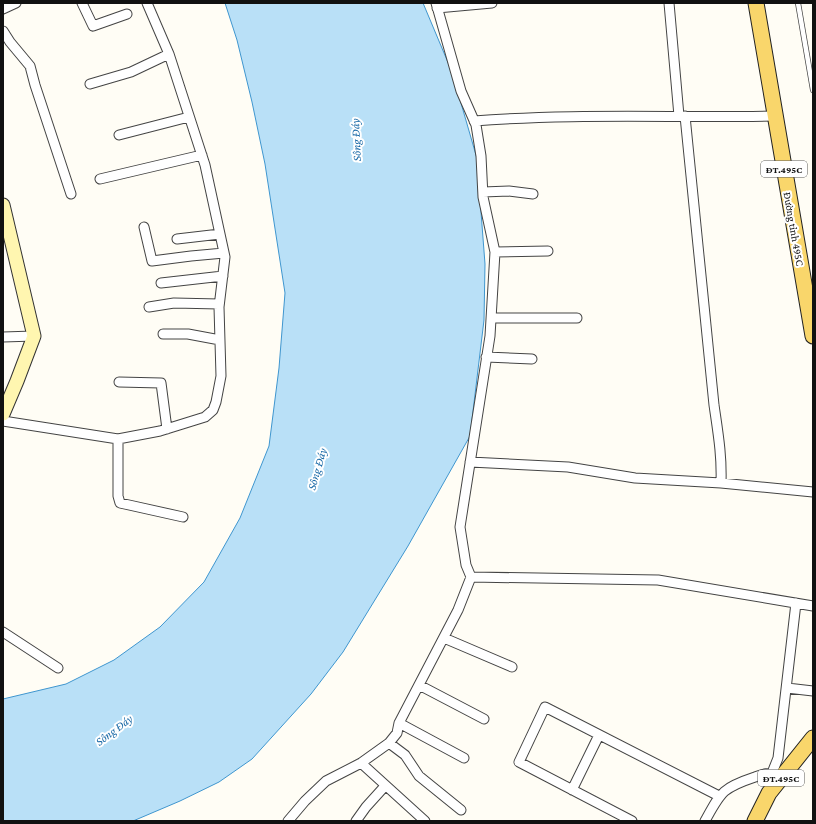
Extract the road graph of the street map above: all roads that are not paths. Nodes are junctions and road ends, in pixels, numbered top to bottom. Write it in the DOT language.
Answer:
graph roads {
  1 [pos="16,3"];
  2 [pos="82,3"];
  3 [pos="147,3"];
  4 [pos="492,3"];
  5 [pos="669,3"];
  6 [pos="756,3"];
  7 [pos="798,3"];
  8 [pos="436,5"];
  9 [pos="3,10"];
  10 [pos="127,14"];
  11 [pos="3,31"];
  12 [pos="169,54"];
  13 [pos="90,84"];
  14 [pos="813,90"];
  15 [pos="682,116"];
  16 [pos="775,116"];
  17 [pos="189,118"];
  18 [pos="474,121"];
  19 [pos="119,135"];
  20 [pos="202,155"];
  21 [pos="100,179"];
  22 [pos="483,192"];
  23 [pos="71,194"];
  24 [pos="532,194"];
  25 [pos="4,210"];
  26 [pos="144,227"];
  27 [pos="220,234"];
  28 [pos="177,239"];
  29 [pos="548,251"];
  30 [pos="495,252"];
  31 [pos="224,253"];
  32 [pos="223,276"];
  33 [pos="161,283"];
  34 [pos="219,304"];
  35 [pos="149,307"];
  36 [pos="491,318"];
  37 [pos="577,318"];
  38 [pos="811,319"];
  39 [pos="164,334"];
  40 [pos="34,336"];
  41 [pos="813,336"];
  42 [pos="3,337"];
  43 [pos="220,340"];
  44 [pos="486,357"];
  45 [pos="532,360"];
  46 [pos="119,382"];
  47 [pos="3,414"];
  48 [pos="3,421"];
  49 [pos="167,428"];
  50 [pos="118,439"];
  51 [pos="470,462"];
  52 [pos="721,483"];
  53 [pos="813,492"];
  54 [pos="183,517"];
  55 [pos="471,577"];
  56 [pos="796,603"];
  57 [pos="813,606"];
  58 [pos="3,632"];
  59 [pos="444,638"];
  60 [pos="512,667"];
  61 [pos="58,668"];
  62 [pos="419,685"];
  63 [pos="787,688"];
  64 [pos="813,691"];
  65 [pos="484,719"];
  66 [pos="399,723"];
  67 [pos="599,735"];
  68 [pos="813,738"];
  69 [pos="389,743"];
  70 [pos="464,758"];
  71 [pos="360,763"];
  72 [pos="777,775"];
  73 [pos="386,786"];
  74 [pos="572,790"];
  75 [pos="719,796"];
  76 [pos="461,810"];
  77 [pos="288,821"];
  78 [pos="356,821"];
  79 [pos="425,821"];
  80 [pos="632,821"];
  81 [pos="705,821"];
  82 [pos="755,821"];
  1 -- 9 [label="street"];
  2 -- 10 [label="street"];
  3 -- 12 [label="street"];
  4 -- 8 [label="street"];
  5 -- 15 [label="street"];
  6 -- 16 [label="main road, Đường tỉnh 495C / ĐT.495C"];
  7 -- 14 [label="lane"];
  8 -- 18 [label="street"];
  11 -- 23 [label="street"];
  12 -- 13 [label="street"];
  12 -- 17 [label="street"];
  15 -- 16 [label="street"];
  15 -- 18 [label="street"];
  15 -- 52 [label="street"];
  16 -- 38 [label="main road, Đường tỉnh 495C / ĐT.495C"];
  17 -- 19 [label="street"];
  17 -- 20 [label="street"];
  18 -- 22 [label="street"];
  20 -- 21 [label="street"];
  20 -- 27 [label="street"];
  22 -- 24 [label="street"];
  22 -- 30 [label="street"];
  25 -- 40 [label="main road"];
  26 -- 31 [label="street"];
  27 -- 28 [label="street"];
  27 -- 31 [label="street"];
  29 -- 30 [label="street"];
  30 -- 36 [label="street"];
  31 -- 32 [label="street"];
  32 -- 33 [label="street"];
  32 -- 34 [label="street"];
  34 -- 35 [label="street"];
  34 -- 43 [label="street"];
  36 -- 37 [label="street"];
  36 -- 44 [label="street"];
  38 -- 41 [label="main road, Đường tỉnh 495C / ĐT.495C"];
  39 -- 43 [label="street"];
  40 -- 42 [label="street"];
  40 -- 47 [label="main road"];
  43 -- 49 [label="street"];
  44 -- 45 [label="street"];
  44 -- 51 [label="street"];
  46 -- 49 [label="street"];
  48 -- 50 [label="street"];
  49 -- 50 [label="street"];
  50 -- 54 [label="street"];
  51 -- 52 [label="street"];
  51 -- 55 [label="street"];
  52 -- 53 [label="street"];
  55 -- 56 [label="street"];
  55 -- 59 [label="street"];
  56 -- 57 [label="street"];
  56 -- 63 [label="street"];
  58 -- 61 [label="street"];
  59 -- 60 [label="street"];
  59 -- 62 [label="street"];
  62 -- 65 [label="street"];
  62 -- 66 [label="street"];
  63 -- 64 [label="street"];
  63 -- 72 [label="street"];
  66 -- 69 [label="street"];
  66 -- 70 [label="street"];
  67 -- 74 [label="street"];
  67 -- 74 [label="street"];
  67 -- 75 [label="street"];
  68 -- 72 [label="main road, ĐT.495C"];
  69 -- 71 [label="street"];
  69 -- 76 [label="street"];
  71 -- 73 [label="street"];
  71 -- 77 [label="street"];
  72 -- 75 [label="street"];
  72 -- 82 [label="main road, ĐT.495C"];
  73 -- 78 [label="street"];
  73 -- 79 [label="street"];
  74 -- 80 [label="street"];
  75 -- 81 [label="street"];
}
